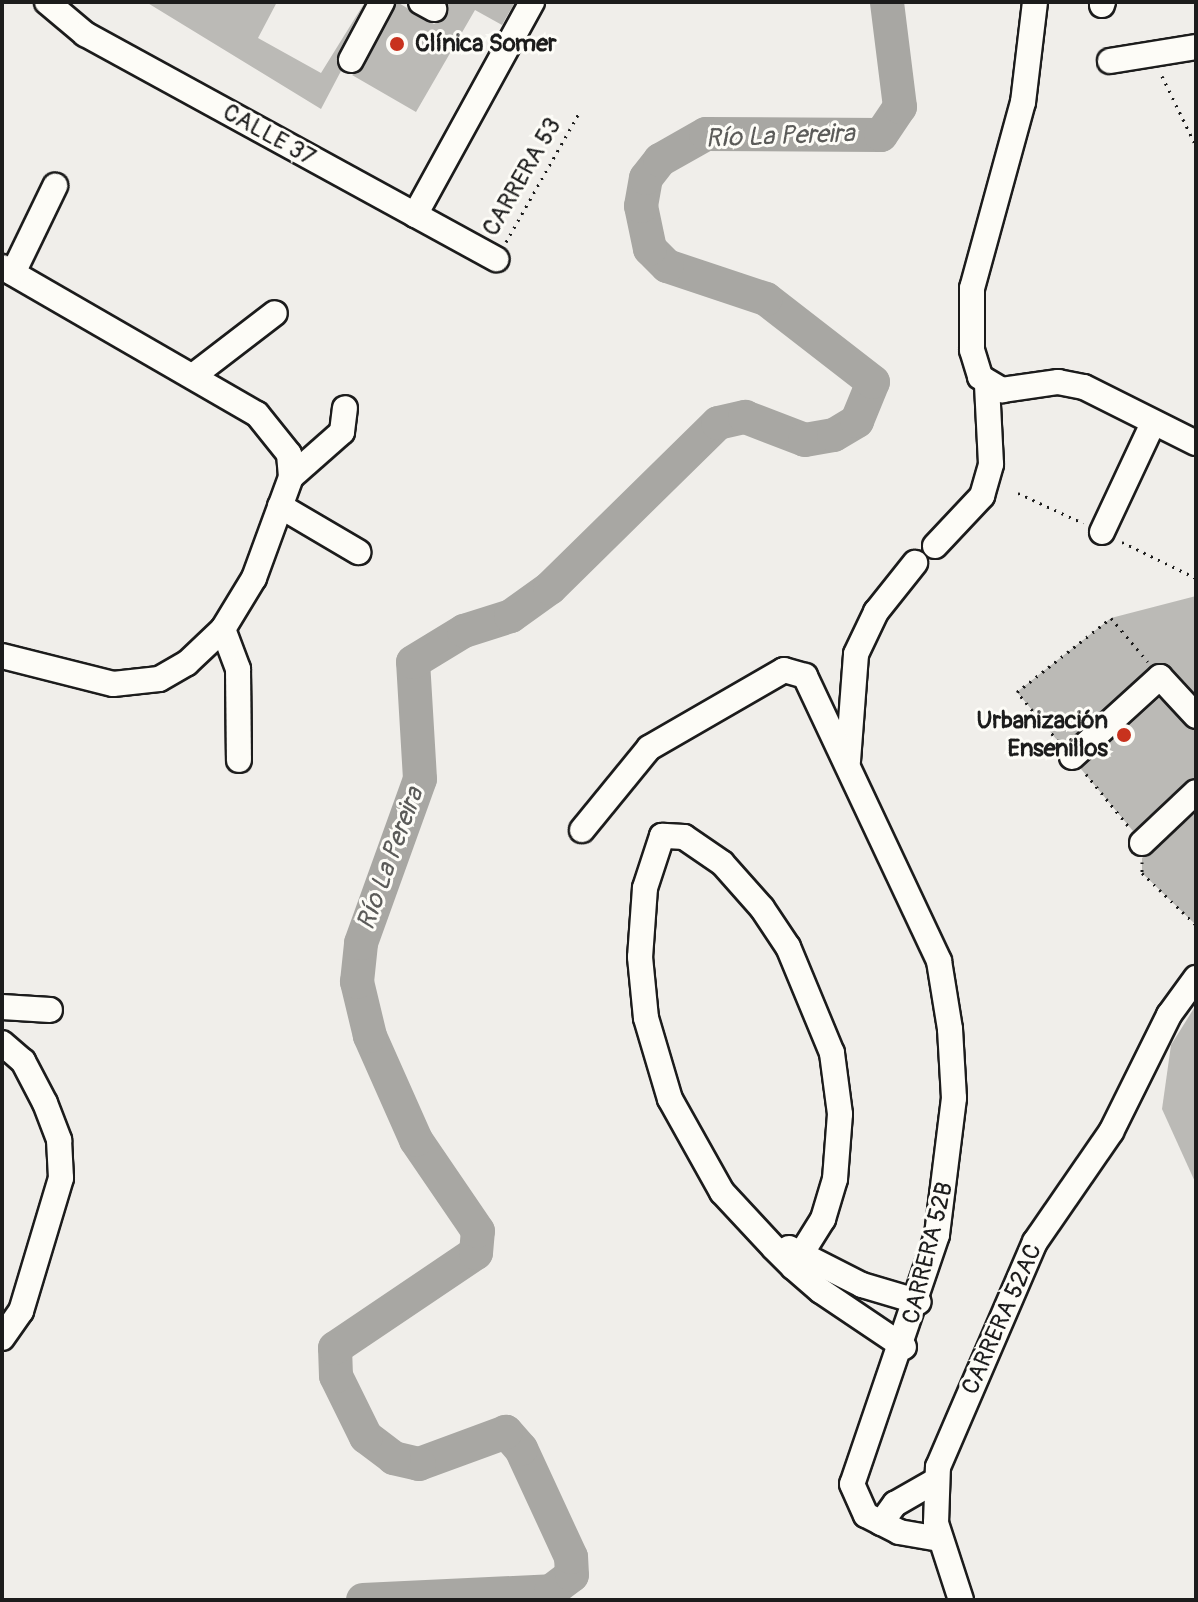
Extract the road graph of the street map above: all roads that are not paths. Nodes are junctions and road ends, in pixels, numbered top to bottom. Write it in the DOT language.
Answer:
graph roads {
  1 [pos="47,2"];
  2 [pos="382,2"];
  3 [pos="532,2"];
  4 [pos="1035,2"];
  5 [pos="1196,47"];
  6 [pos="351,60"];
  7 [pos="1110,61"];
  8 [pos="55,186"];
  9 [pos="415,215"];
  10 [pos="496,259"];
  11 [pos="8,270"];
  12 [pos="275,313"];
  13 [pos="193,376"];
  14 [pos="987,384"];
  15 [pos="345,408"];
  16 [pos="1153,423"];
  17 [pos="1196,443"];
  18 [pos="291,477"];
  19 [pos="280,506"];
  20 [pos="1102,532"];
  21 [pos="935,546"];
  22 [pos="358,552"];
  23 [pos="915,563"];
  24 [pos="223,629"];
  25 [pos="2,656"];
  26 [pos="1196,716"];
  27 [pos="1072,757"];
  28 [pos="239,760"];
  29 [pos="848,767"];
  30 [pos="1196,792"];
  31 [pos="582,830"];
  32 [pos="1142,843"];
  33 [pos="1196,978"];
  34 [pos="2,1007"];
  35 [pos="50,1010"];
  36 [pos="2,1043"];
  37 [pos="797,1261"];
  38 [pos="919,1302"];
  39 [pos="2,1338"];
  40 [pos="904,1347"];
  41 [pos="935,1481"];
  42 [pos="881,1523"];
  43 [pos="939,1539"];
  44 [pos="961,1600"];
  1 -- 9 [label="street, CALLE 37"];
  2 -- 6 [label="street"];
  3 -- 9 [label="street"];
  4 -- 14 [label="street"];
  5 -- 7 [label="street"];
  8 -- 11 [label="street"];
  9 -- 10 [label="street, CALLE 37"];
  11 -- 13 [label="street"];
  12 -- 13 [label="street"];
  13 -- 18 [label="street"];
  14 -- 16 [label="street"];
  14 -- 21 [label="street"];
  15 -- 18 [label="street"];
  16 -- 17 [label="street"];
  16 -- 20 [label="street"];
  18 -- 19 [label="street"];
  19 -- 22 [label="street"];
  19 -- 24 [label="street"];
  23 -- 29 [label="street"];
  24 -- 25 [label="street"];
  24 -- 28 [label="street"];
  26 -- 27 [label="street"];
  29 -- 31 [label="street, CARRERA 52B"];
  29 -- 38 [label="street, CARRERA 52B"];
  30 -- 32 [label="street"];
  33 -- 41 [label="street, CARRERA 52AC"];
  34 -- 35 [label="street"];
  36 -- 39 [label="street"];
  37 -- 37 [label="street"];
  37 -- 38 [label="street"];
  37 -- 40 [label="street"];
  38 -- 40 [label="street, CARRERA 52B"];
  40 -- 42 [label="street, CARRERA 52B"];
  41 -- 42 [label="street"];
  41 -- 43 [label="street, CARRERA 52AC"];
  42 -- 43 [label="street"];
  43 -- 44 [label="street, CARRERA 52AC"];
}
